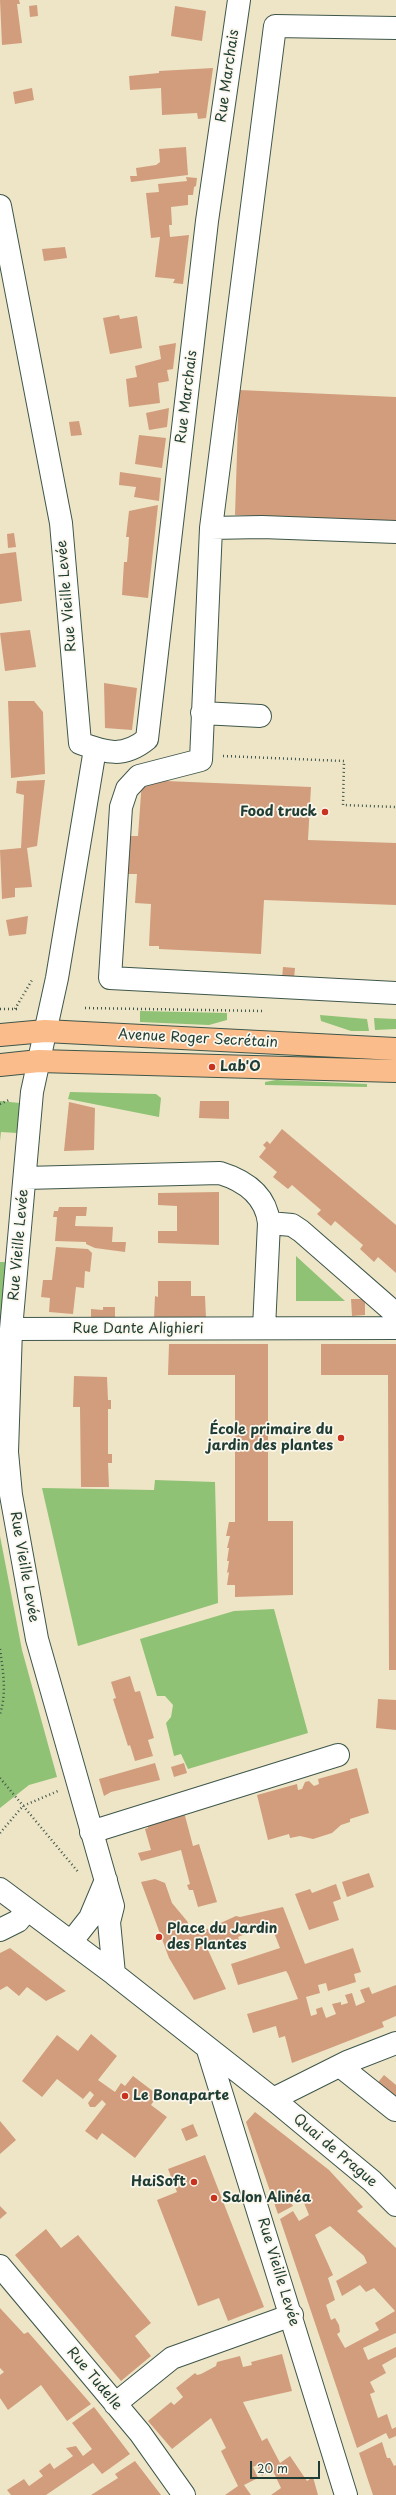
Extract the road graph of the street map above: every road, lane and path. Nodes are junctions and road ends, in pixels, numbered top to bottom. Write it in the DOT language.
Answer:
graph roads {
  1 [pos="239,0"];
  2 [pos="396,28"];
  3 [pos="0,206"];
  4 [pos="211,528"];
  5 [pos="396,532"];
  6 [pos="202,713"];
  7 [pos="260,716"];
  8 [pos="95,749"];
  9 [pos="201,755"];
  10 [pos="396,807"];
  11 [pos="396,993"];
  12 [pos="50,1008"];
  13 [pos="0,1009"];
  14 [pos="264,1011"];
  15 [pos="45,1031"];
  16 [pos="0,1035"];
  17 [pos="396,1048"];
  18 [pos="39,1061"];
  19 [pos="0,1065"];
  20 [pos="396,1071"];
  21 [pos="25,1178"];
  22 [pos="269,1223"];
  23 [pos="396,1314"];
  24 [pos="264,1328"];
  25 [pos="396,1328"];
  26 [pos="11,1329"];
  27 [pos="0,1649"];
  28 [pos="0,1714"];
  29 [pos="338,1755"];
  30 [pos="0,1778"];
  31 [pos="62,1789"];
  32 [pos="23,1806"];
  33 [pos="91,1832"];
  34 [pos="0,1833"];
  35 [pos="82,1878"];
  36 [pos="106,1880"];
  37 [pos="0,1889"];
  38 [pos="27,1910"];
  39 [pos="0,1930"];
  40 [pos="71,1942"];
  41 [pos="114,1974"];
  42 [pos="396,2043"];
  43 [pos="208,2050"];
  44 [pos="340,2066"];
  45 [pos="273,2099"];
  46 [pos="395,2110"];
  47 [pos="396,2205"];
  48 [pos="0,2266"];
  49 [pos="292,2315"];
  50 [pos="116,2404"];
  51 [pos="184,2495"];
  52 [pos="346,2495"];
  1 -- 8 [label="street, Rue Marchais"];
  2 -- 4 [label="street"];
  3 -- 8 [label="street, Rue Vieille Levée"];
  4 -- 5 [label="street"];
  4 -- 6 [label="street"];
  6 -- 7 [label="street"];
  6 -- 9 [label="street"];
  8 -- 12 [label="street, Rue Vieille Levée"];
  9 -- 10 [label="path"];
  9 -- 11 [label="street"];
  12 -- 13 [label="path"];
  12 -- 14 [label="path"];
  12 -- 15 [label="street, Rue Vieille Levée"];
  15 -- 16 [label="main road, Avenue Roger Secrétain"];
  15 -- 17 [label="main road, Avenue Roger Secrétain"];
  15 -- 18 [label="street, Rue Vieille Levée"];
  18 -- 19 [label="main road, Avenue Roger Secrétain"];
  18 -- 20 [label="main road, Avenue Roger Secrétain"];
  18 -- 21 [label="street, Rue Vieille Levée"];
  21 -- 22 [label="street"];
  21 -- 26 [label="street, Rue Vieille Levée"];
  22 -- 23 [label="street"];
  22 -- 24 [label="street"];
  24 -- 25 [label="street, Rue Dante Alighieri"];
  24 -- 26 [label="street, Rue Dante Alighieri"];
  26 -- 33 [label="street, Rue Vieille Levée"];
  27 -- 28 [label="path"];
  29 -- 33 [label="street"];
  30 -- 32 [label="path"];
  31 -- 32 [label="path"];
  32 -- 34 [label="path"];
  32 -- 35 [label="path"];
  33 -- 36 [label="street, Rue Vieille Levée"];
  36 -- 40 [label="street"];
  36 -- 41 [label="street"];
  37 -- 38 [label="street"];
  38 -- 39 [label="street"];
  38 -- 40 [label="street"];
  40 -- 41 [label="street"];
  41 -- 43 [label="street"];
  42 -- 44 [label="street"];
  43 -- 45 [label="street"];
  43 -- 49 [label="street, Rue Vieille Levée"];
  44 -- 45 [label="street"];
  44 -- 46 [label="street"];
  45 -- 47 [label="street, Quai de Prague"];
  48 -- 50 [label="street, Rue Tudelle"];
  49 -- 50 [label="street"];
  49 -- 52 [label="street, Rue Vieille Levée"];
  50 -- 51 [label="street, Rue Tudelle"];
}
